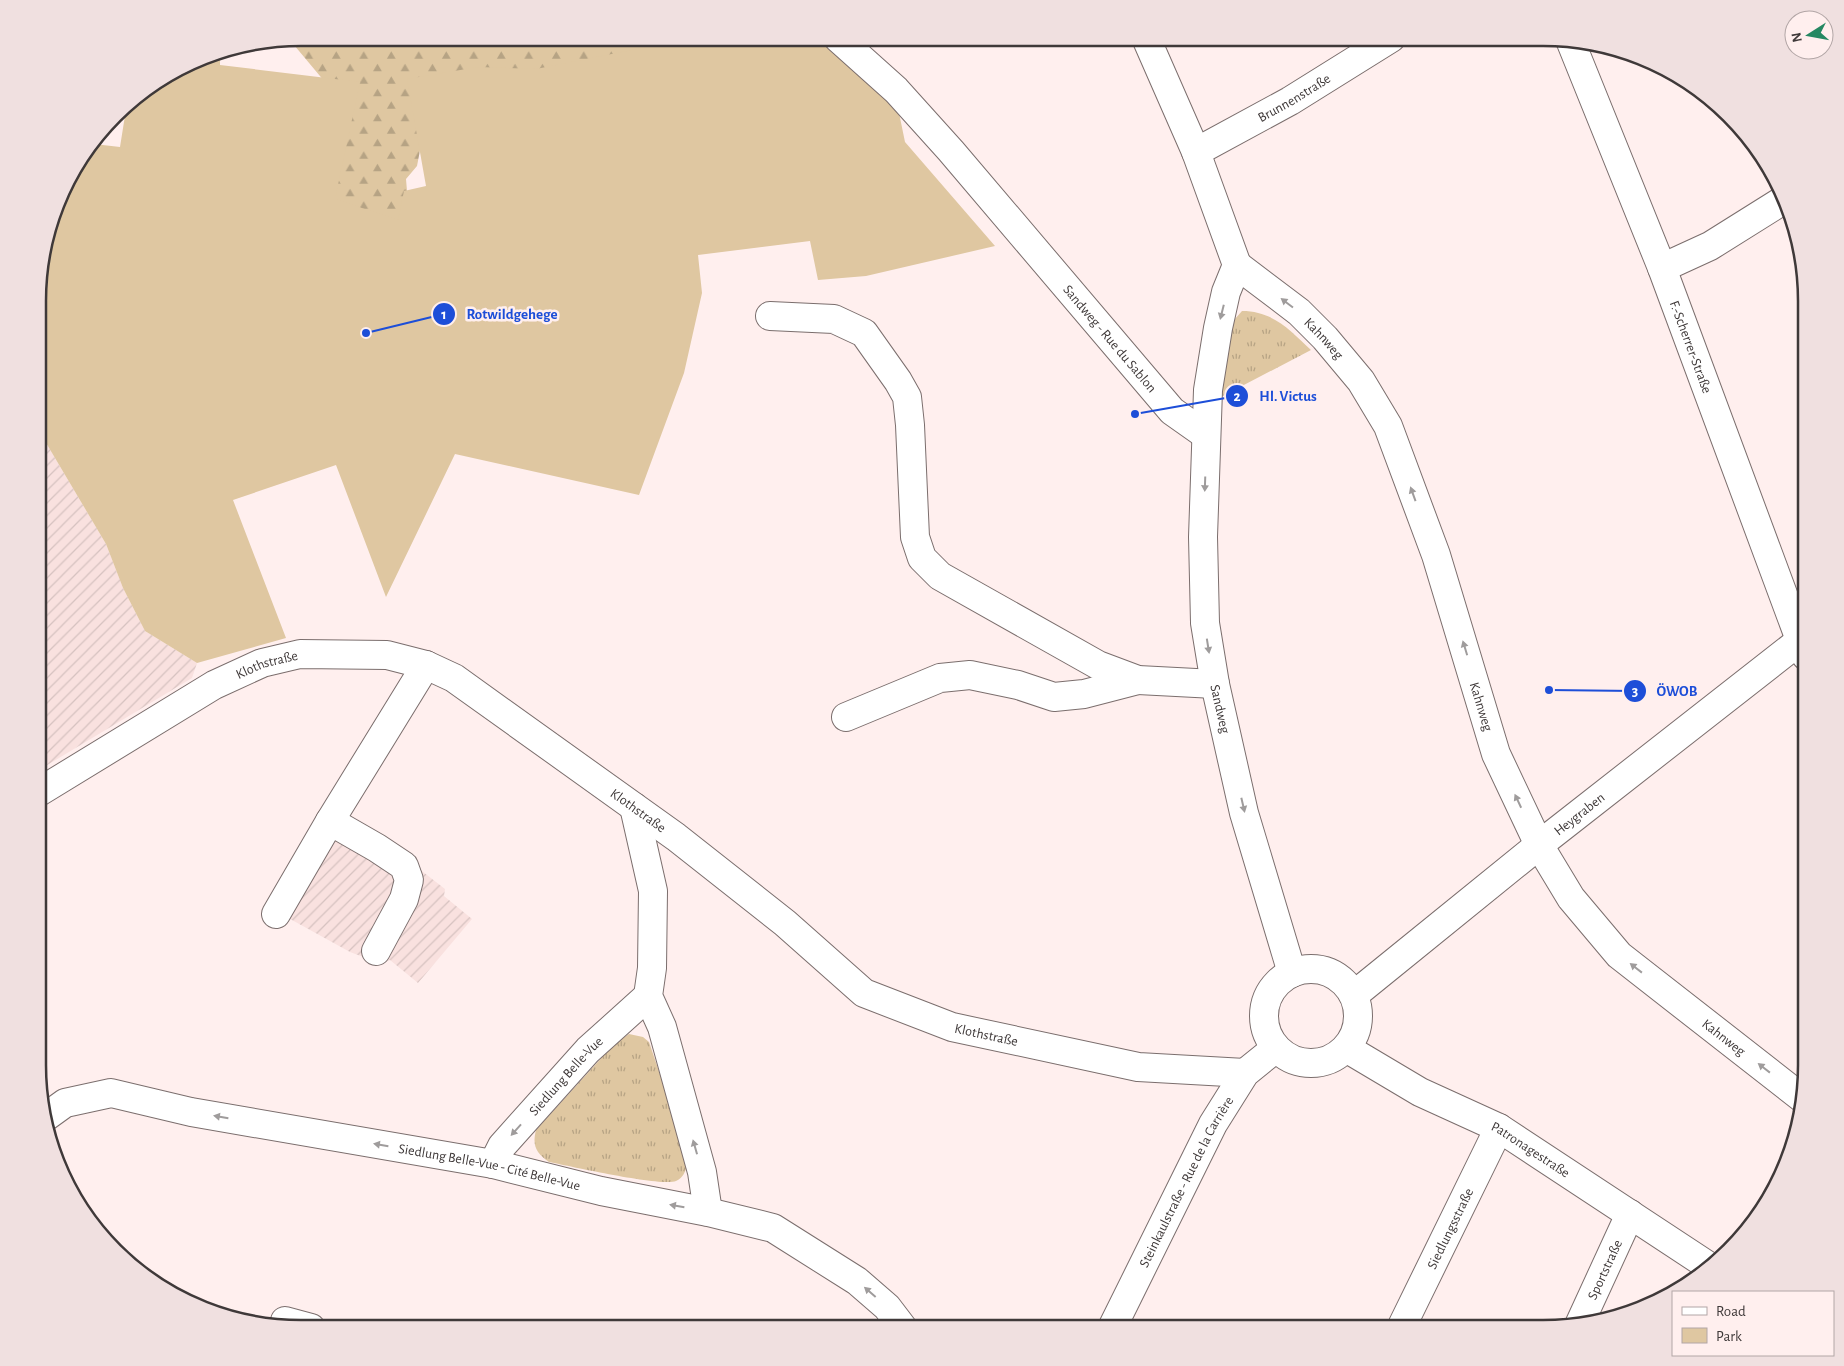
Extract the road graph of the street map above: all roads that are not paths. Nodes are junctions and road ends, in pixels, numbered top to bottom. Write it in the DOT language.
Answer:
graph roads {
  1 [pos="847,46"];
  2 [pos="1150,46"];
  3 [pos="1378,46"];
  4 [pos="1573,48"];
  5 [pos="1196,152"];
  6 [pos="1778,203"];
  7 [pos="1236,265"];
  8 [pos="1662,268"];
  9 [pos="770,316"];
  10 [pos="1206,436"];
  11 [pos="1798,628"];
  12 [pos="1798,649"];
  13 [pos="426,665"];
  14 [pos="1138,680"];
  15 [pos="1215,684"];
  16 [pos="846,717"];
  17 [pos="46,788"];
  18 [pos="634,807"];
  19 [pos="330,820"];
  20 [pos="1539,845"];
  21 [pos="276,914"];
  22 [pos="376,951"];
  23 [pos="1292,973"];
  24 [pos="1354,995"];
  25 [pos="648,996"];
  26 [pos="1276,1048"];
  27 [pos="1346,1048"];
  28 [pos="1245,1073"];
  29 [pos="1796,1094"];
  30 [pos="51,1113"];
  31 [pos="1499,1128"];
  32 [pos="493,1164"];
  33 [pos="708,1212"];
  34 [pos="1630,1214"];
  35 [pos="1704,1263"];
  36 [pos="1583,1317"];
  37 [pos="897,1320"];
  38 [pos="1116,1320"];
  39 [pos="1406,1320"];
  1 -- 10 [label="street, Sandweg - Rue du Sablon"];
  2 -- 5 [label="street"];
  3 -- 5 [label="street, Brunnenstraße"];
  4 -- 8 [label="street, F.-Scherrer-Straße"];
  5 -- 7 [label="street"];
  6 -- 8 [label="street"];
  7 -- 10 [label="street, one-way"];
  20 -- 7 [label="street, Kahnweg, one-way"];
  8 -- 11 [label="street, F.-Scherrer-Straße"];
  9 -- 14 [label="street"];
  10 -- 15 [label="street, Sandweg, one-way"];
  12 -- 20 [label="street, Heygraben"];
  13 -- 17 [label="street, Klothstraße"];
  13 -- 18 [label="street, Klothstraße"];
  13 -- 19 [label="street"];
  14 -- 15 [label="street"];
  14 -- 16 [label="street"];
  15 -- 23 [label="street, Sandweg, one-way"];
  18 -- 25 [label="street"];
  18 -- 28 [label="street, Klothstraße"];
  19 -- 21 [label="street"];
  19 -- 22 [label="street"];
  20 -- 24 [label="street, Heygraben"];
  29 -- 20 [label="street, Kahnweg, one-way"];
  23 -- 24 [label="street"];
  23 -- 26 [label="street"];
  24 -- 27 [label="street"];
  25 -- 32 [label="street, Siedlung Belle-Vue, one-way"];
  33 -- 25 [label="street, one-way"];
  26 -- 27 [label="street"];
  26 -- 28 [label="street, Steinkaulstraße - Rue de la Carrière"];
  27 -- 31 [label="street, Patronagestraße"];
  28 -- 38 [label="street, Steinkaulstraße - Rue de la Carrière"];
  32 -- 30 [label="street, Siedlung Belle-Vue - Cité Belle-Vue, one-way"];
  31 -- 34 [label="street, Patronagestraße"];
  31 -- 39 [label="street, Siedlungsstraße"];
  33 -- 32 [label="street, Siedlung Belle-Vue - Cité Belle-Vue, one-way"];
  37 -- 33 [label="street, Siedlung Belle-Vue - Cité Belle-Vue, one-way"];
  34 -- 35 [label="street, Patronagestraße"];
  34 -- 36 [label="street, Sportstraße"];
}
